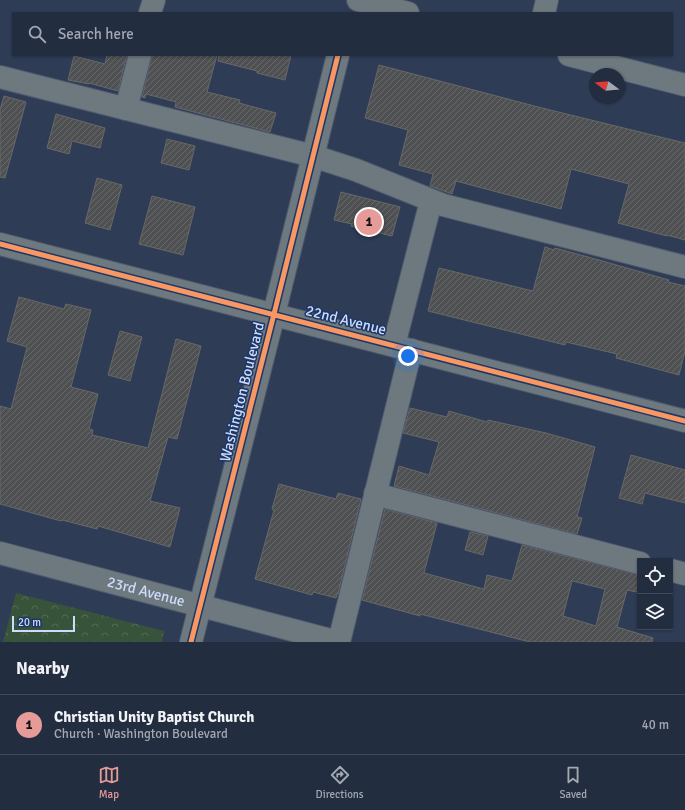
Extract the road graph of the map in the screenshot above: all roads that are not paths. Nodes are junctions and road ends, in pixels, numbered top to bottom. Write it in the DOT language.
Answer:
graph roads {
  1 [pos="154,0"];
  2 [pos="352,0"];
  3 [pos="358,0"];
  4 [pos="547,0"];
  5 [pos="150,12"];
  6 [pos="348,12"];
  7 [pos="404,12"];
  8 [pos="544,12"];
  9 [pos="140,56"];
  10 [pos="338,56"];
  11 [pos="573,56"];
  12 [pos="0,77"];
  13 [pos="685,85"];
  14 [pos="126,109"];
  15 [pos="313,156"];
  16 [pos="431,201"];
  17 [pos="0,244"];
  18 [pos="685,266"];
  19 [pos="274,314"];
  20 [pos="403,348"];
  21 [pos="685,420"];
  22 [pos="375,494"];
  23 [pos="0,553"];
  24 [pos="637,562"];
  25 [pos="673,571"];
  26 [pos="685,574"];
  27 [pos="200,606"];
  28 [pos="191,642"];
  29 [pos="338,642"];
  1 -- 5 [label="street"];
  2 -- 6 [label="street"];
  3 -- 7 [label="street"];
  4 -- 8 [label="street"];
  9 -- 14 [label="street"];
  10 -- 15 [label="street, Washington Boulevard"];
  11 -- 13 [label="street"];
  12 -- 14 [label="street"];
  14 -- 15 [label="street"];
  15 -- 16 [label="street"];
  15 -- 19 [label="street, Washington Boulevard"];
  16 -- 18 [label="street"];
  16 -- 20 [label="street"];
  17 -- 19 [label="street, 22nd Avenue"];
  19 -- 20 [label="street, 22nd Avenue"];
  19 -- 27 [label="street, Washington Boulevard"];
  20 -- 21 [label="street, 22nd Avenue"];
  20 -- 22 [label="street"];
  22 -- 24 [label="street"];
  22 -- 29 [label="street"];
  23 -- 27 [label="street, 23rd Avenue"];
  25 -- 26 [label="street"];
  27 -- 28 [label="street, Washington Boulevard"];
  27 -- 29 [label="street, 23rd Avenue"];
}
